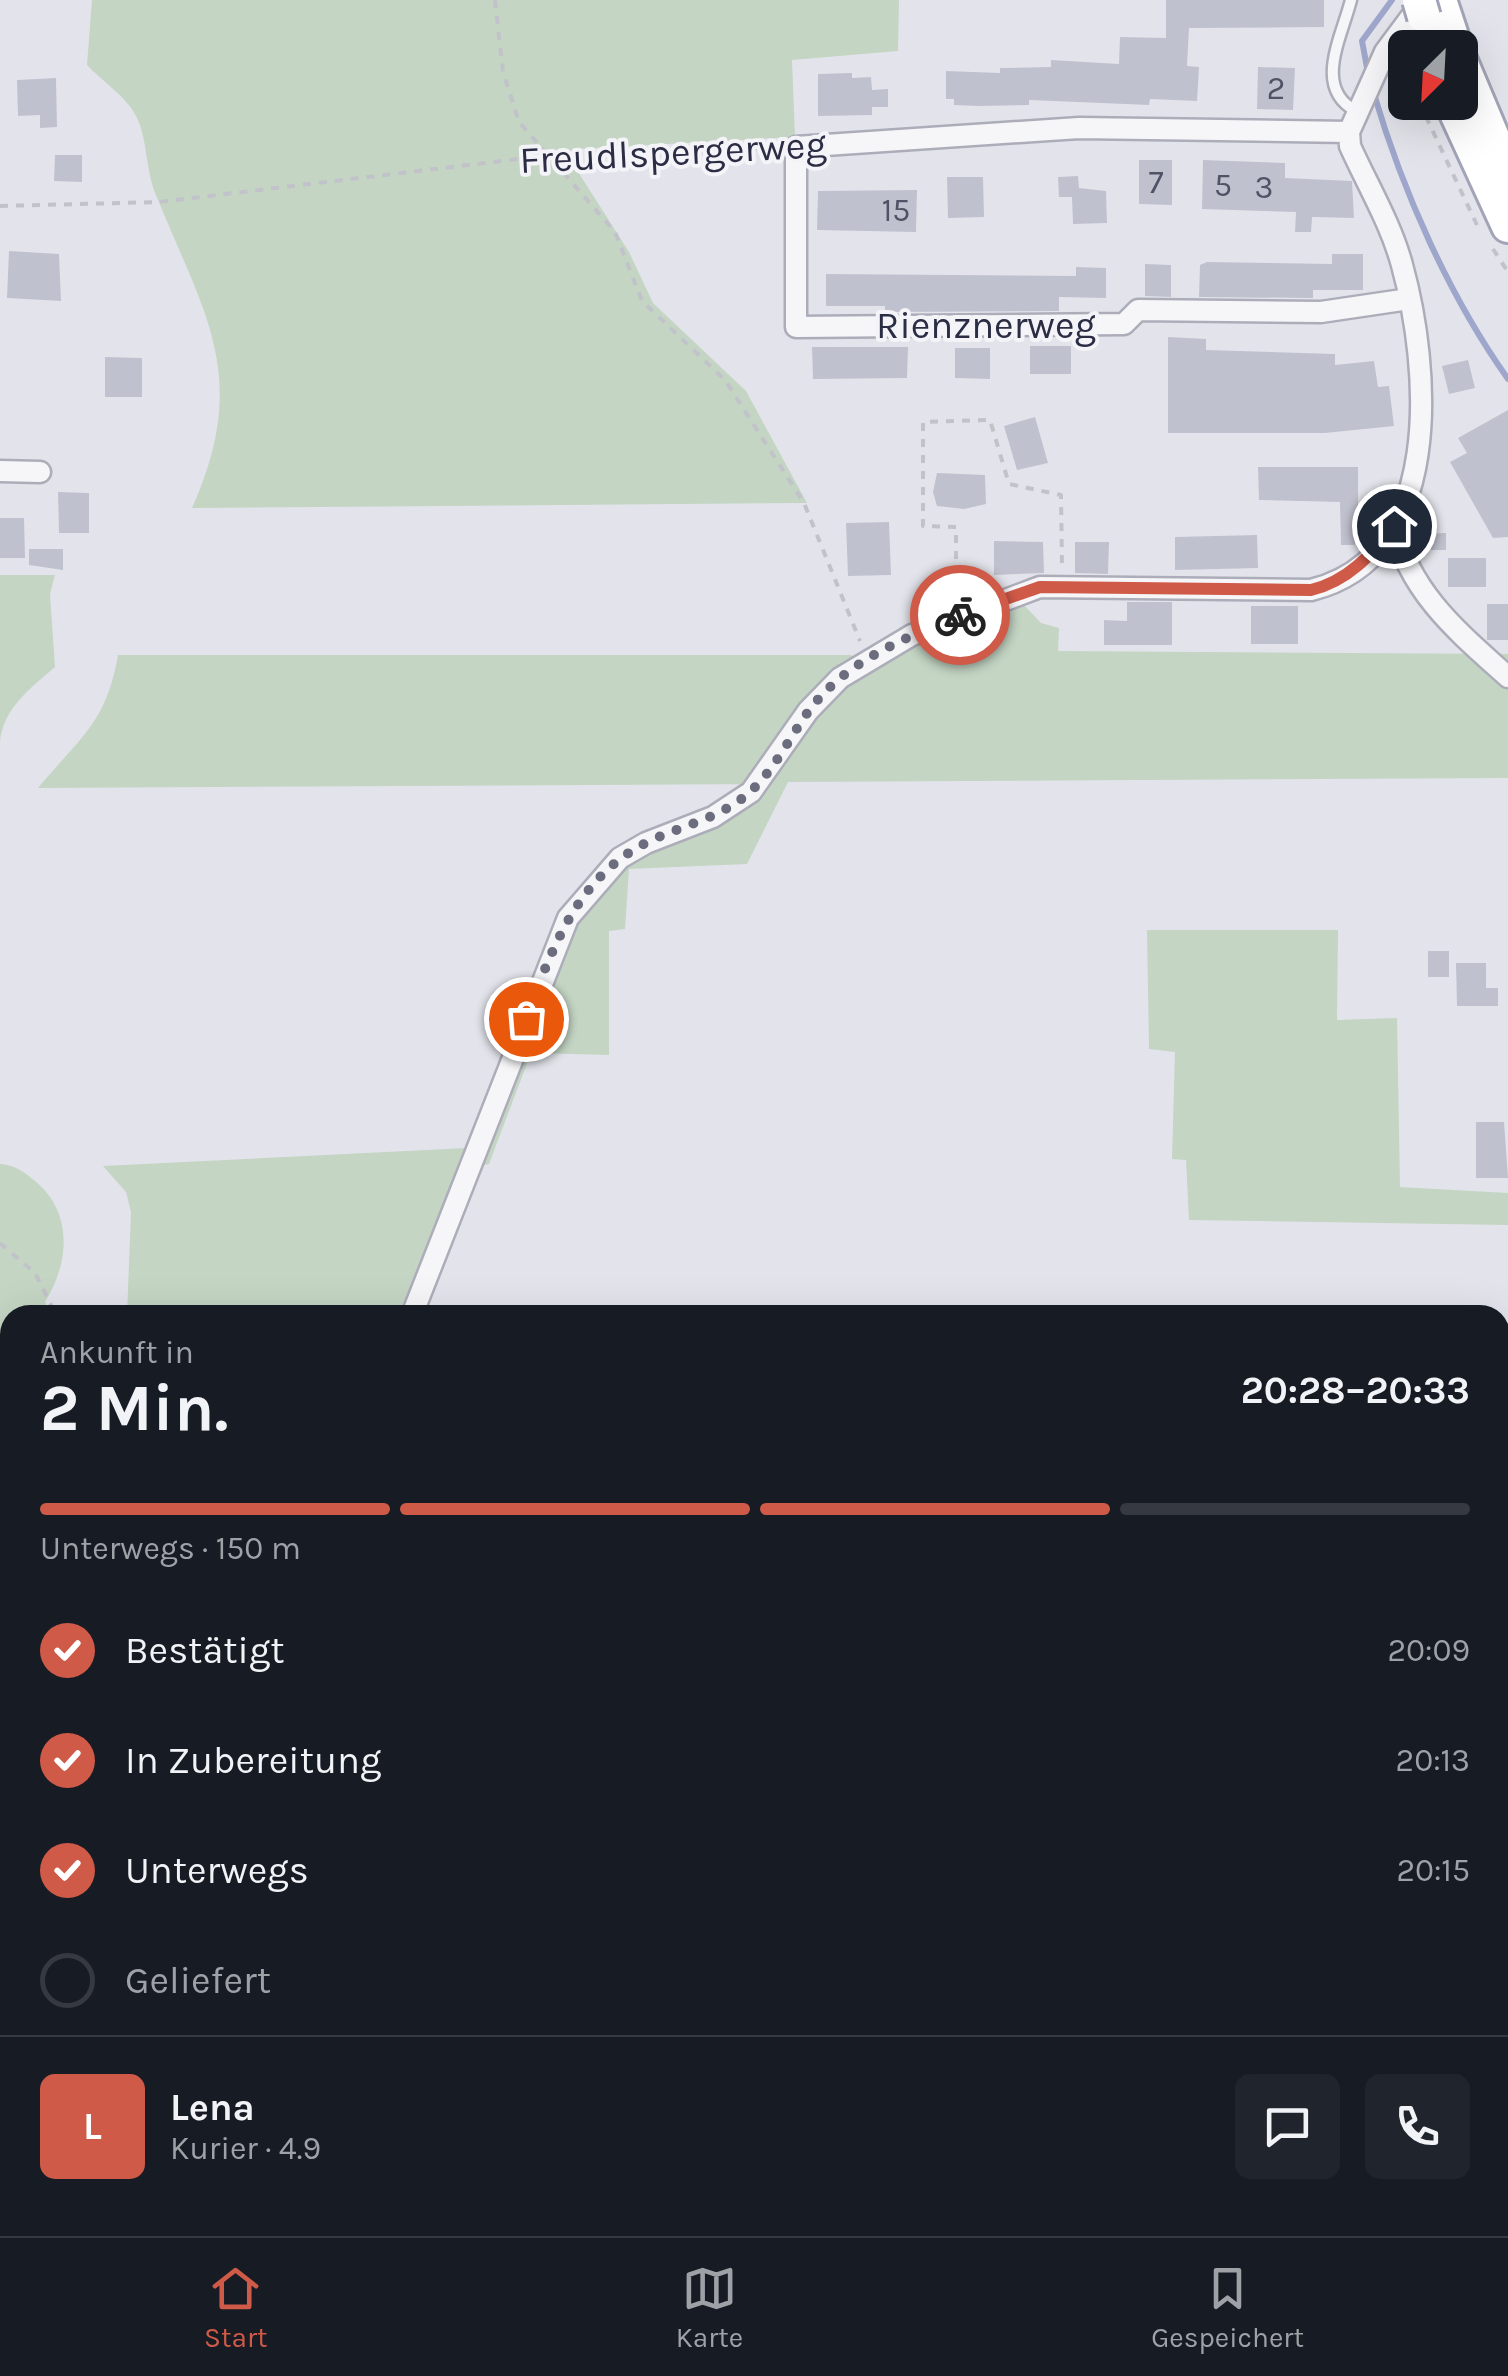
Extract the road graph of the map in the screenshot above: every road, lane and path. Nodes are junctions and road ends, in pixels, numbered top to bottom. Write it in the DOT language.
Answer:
graph roads {
  1 [pos="495,0"];
  2 [pos="1351,0"];
  3 [pos="1428,14"];
  4 [pos="1360,102"];
  5 [pos="1478,102"];
  6 [pos="1459,120"];
  7 [pos="1348,132"];
  8 [pos="796,147"];
  9 [pos="552,155"];
  10 [pos="1508,173"];
  11 [pos="0,206"];
  12 [pos="1508,226"];
  13 [pos="1408,299"];
  14 [pos="0,471"];
  15 [pos="40,472"];
  16 [pos="1394,526"];
  17 [pos="956,576"];
  18 [pos="1063,586"];
  19 [pos="868,659"];
  20 [pos="1508,677"];
  21 [pos="0,1243"];
  22 [pos="51,1305"];
  23 [pos="416,1305"];
  1 -- 9 [label="path"];
  2 -- 4 [label="lane"];
  3 -- 4 [label="street"];
  4 -- 7 [label="street"];
  5 -- 10 [label="main road"];
  6 -- 12 [label="main road"];
  7 -- 8 [label="street, Freudlspergerweg"];
  7 -- 13 [label="street"];
  8 -- 9 [label="path, Freudlspergerweg"];
  8 -- 13 [label="street, Rienznerweg"];
  9 -- 11 [label="path, Freudlspergerweg"];
  9 -- 19 [label="path"];
  13 -- 16 [label="street"];
  14 -- 15 [label="street"];
  16 -- 18 [label="street"];
  16 -- 20 [label="street"];
  17 -- 18 [label="path"];
  18 -- 19 [label="street"];
  19 -- 23 [label="street"];
  21 -- 22 [label="path"];
}
